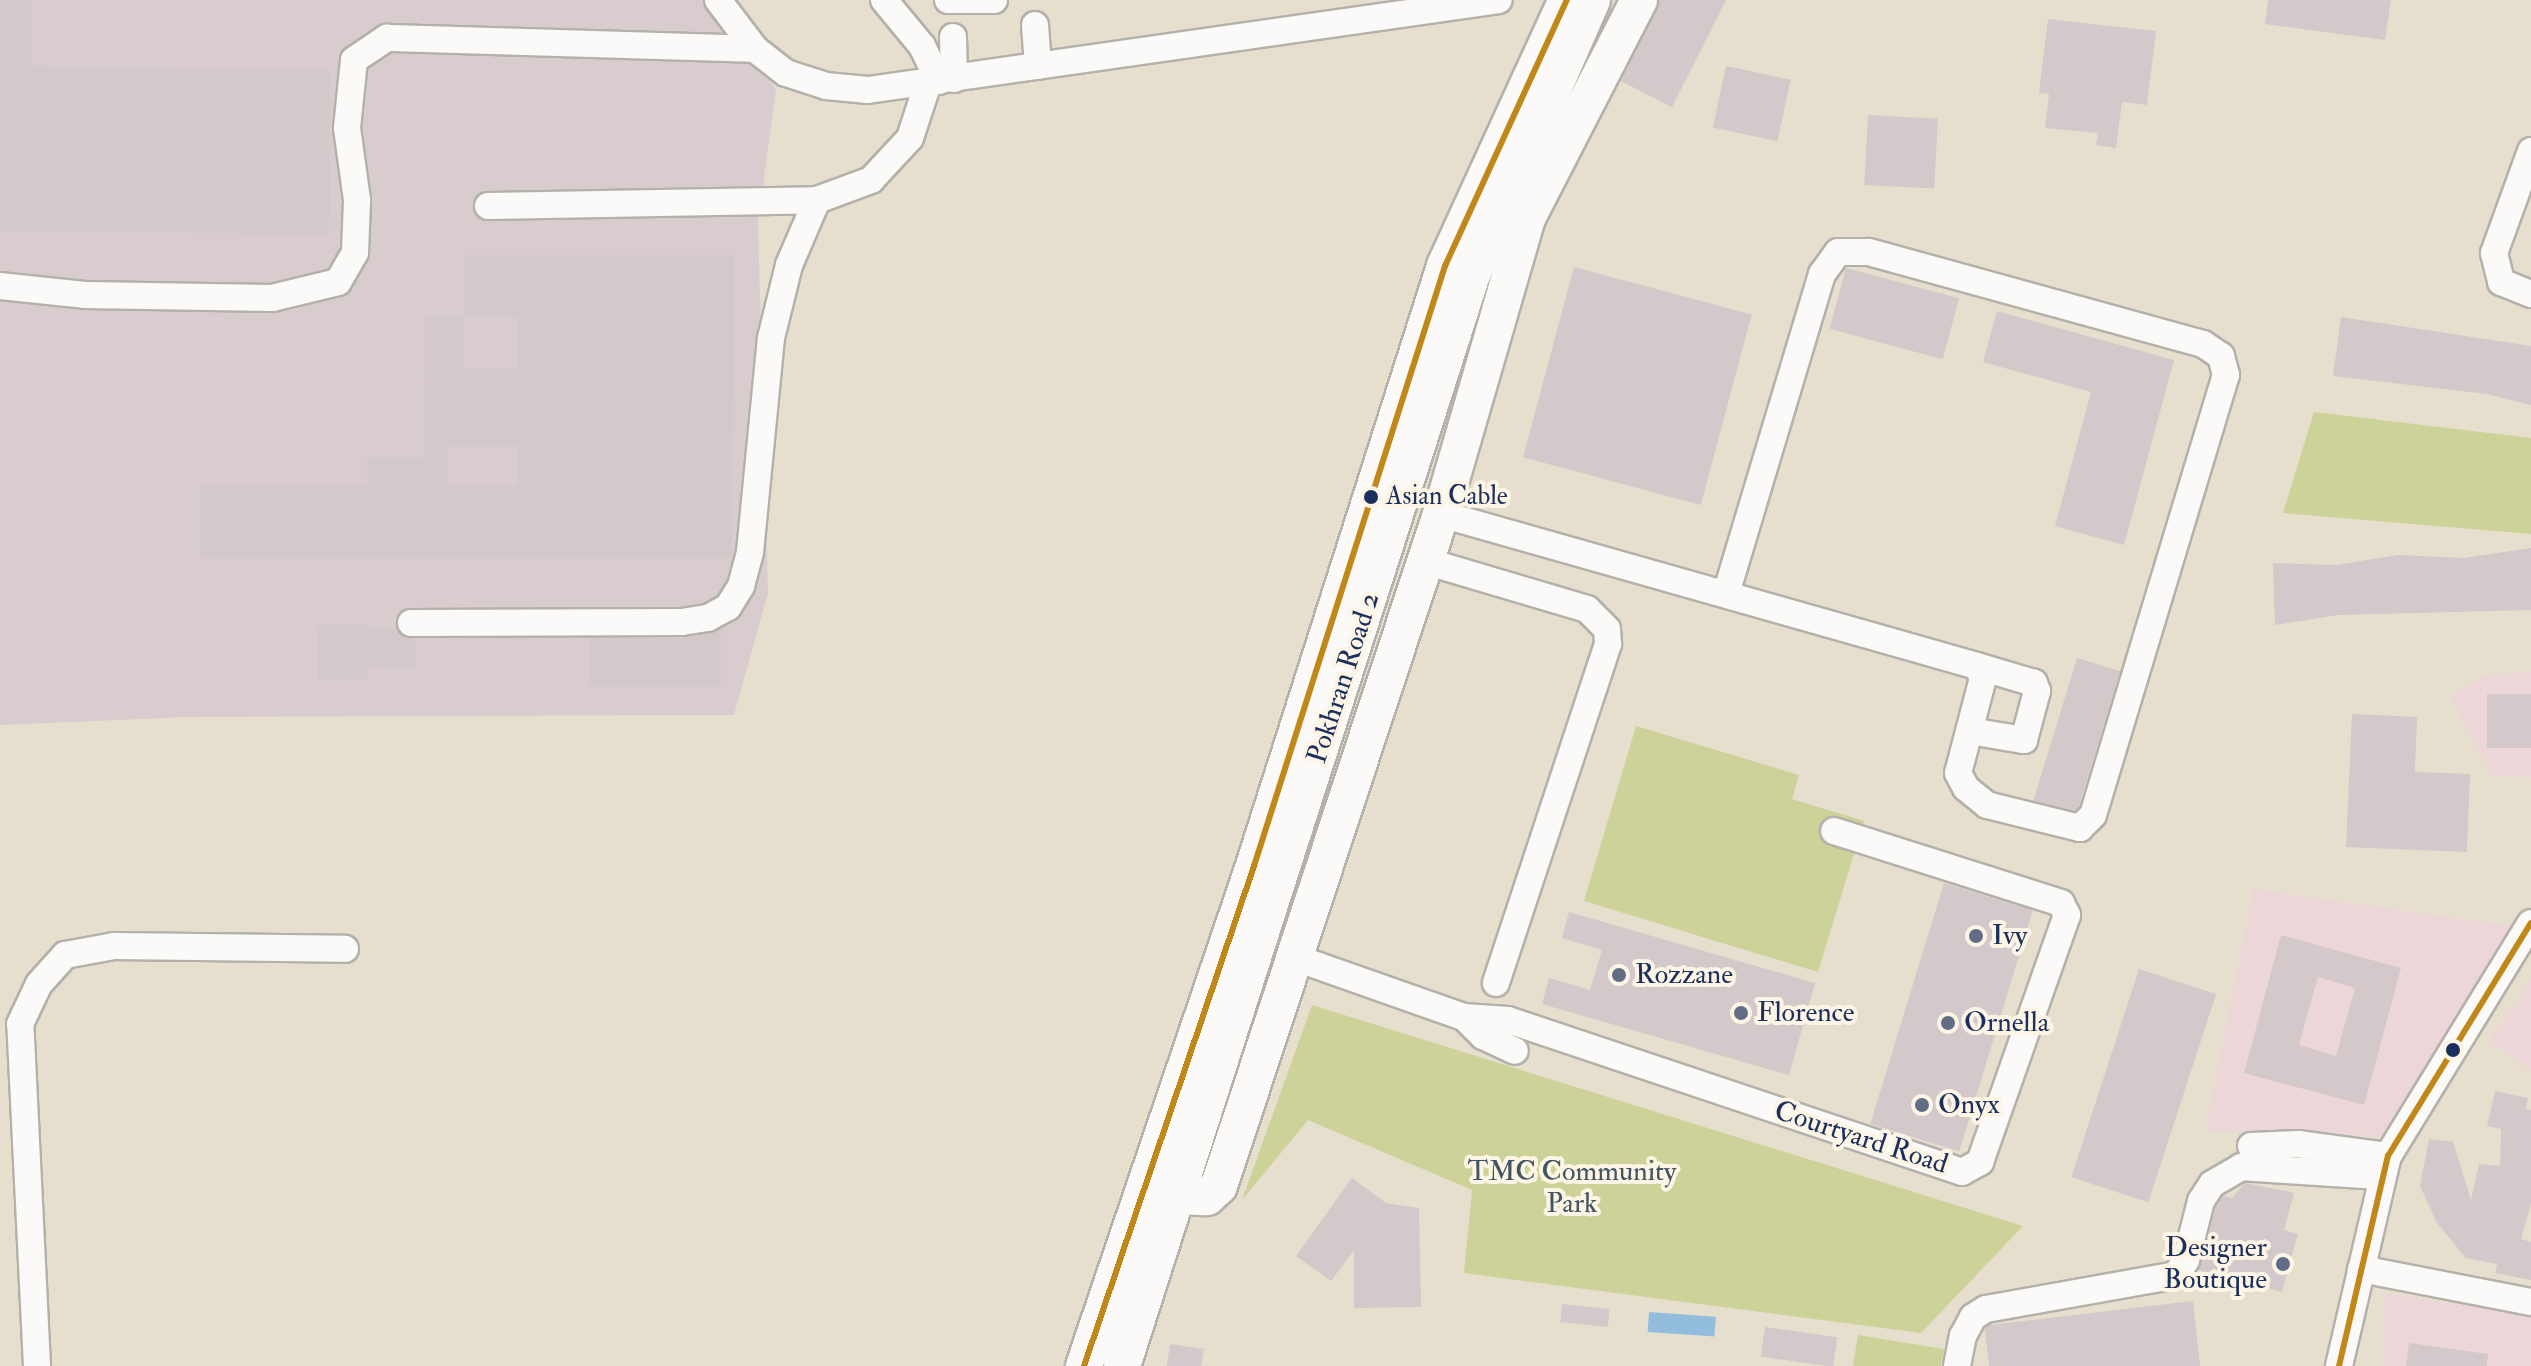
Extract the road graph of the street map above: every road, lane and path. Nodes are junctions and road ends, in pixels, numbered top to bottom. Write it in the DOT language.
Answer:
graph roads {
  1 [pos="718,0"];
  2 [pos="884,0"];
  3 [pos="948,0"];
  4 [pos="994,0"];
  5 [pos="1499,0"];
  6 [pos="1639,0"];
  7 [pos="1584,1"];
  8 [pos="1386,7"];
  9 [pos="1035,25"];
  10 [pos="953,37"];
  11 [pos="755,49"];
  12 [pos="1038,66"];
  13 [pos="940,81"];
  14 [pos="2531,151"];
  15 [pos="817,200"];
  16 [pos="488,206"];
  17 [pos="0,286"];
  18 [pos="2531,294"];
  19 [pos="1441,514"];
  20 [pos="1425,561"];
  21 [pos="1726,594"];
  22 [pos="411,623"];
  23 [pos="1977,666"];
  24 [pos="1970,731"];
  25 [pos="1834,831"];
  26 [pos="2529,936"];
  27 [pos="345,949"];
  28 [pos="1296,958"];
  29 [pos="1496,983"];
  30 [pos="1464,1017"];
  31 [pos="1515,1051"];
  32 [pos="2251,1146"];
  33 [pos="2385,1166"];
  34 [pos="1174,1196"];
  35 [pos="2369,1270"];
  36 [pos="2531,1302"];
  37 [pos="37,1366"];
  38 [pos="1084,1366"];
  39 [pos="1122,1366"];
  40 [pos="1957,1366"];
  41 [pos="2339,1366"];
  42 [pos="2354,1366"];
  1 -- 11 [label="street"];
  2 -- 13 [label="street"];
  3 -- 4 [label="street"];
  5 -- 8 [label="street"];
  6 -- 19 [label="main road"];
  7 -- 34 [label="main road, Pokhran Road 2"];
  7 -- 38 [label="main road, Pokhran Road 2"];
  8 -- 12 [label="street"];
  9 -- 12 [label="street"];
  10 -- 13 [label="street"];
  11 -- 13 [label="street"];
  11 -- 17 [label="street"];
  12 -- 13 [label="street"];
  13 -- 15 [label="street"];
  14 -- 18 [label="street"];
  15 -- 16 [label="street"];
  15 -- 22 [label="street"];
  19 -- 20 [label="main road"];
  19 -- 21 [label="street"];
  20 -- 28 [label="main road"];
  20 -- 29 [label="street"];
  21 -- 23 [label="street"];
  21 -- 24 [label="street"];
  23 -- 24 [label="street"];
  23 -- 24 [label="street"];
  25 -- 30 [label="street, Courtyard Road"];
  26 -- 33 [label="street"];
  26 -- 35 [label="street"];
  27 -- 37 [label="street"];
  28 -- 30 [label="street, Courtyard Road"];
  28 -- 34 [label="main road"];
  30 -- 31 [label="street"];
  32 -- 33 [label="street"];
  33 -- 35 [label="street"];
  33 -- 40 [label="street"];
  34 -- 39 [label="main road, Pokhran Road 2"];
  35 -- 36 [label="street"];
  35 -- 41 [label="street"];
  35 -- 42 [label="street"];
}
